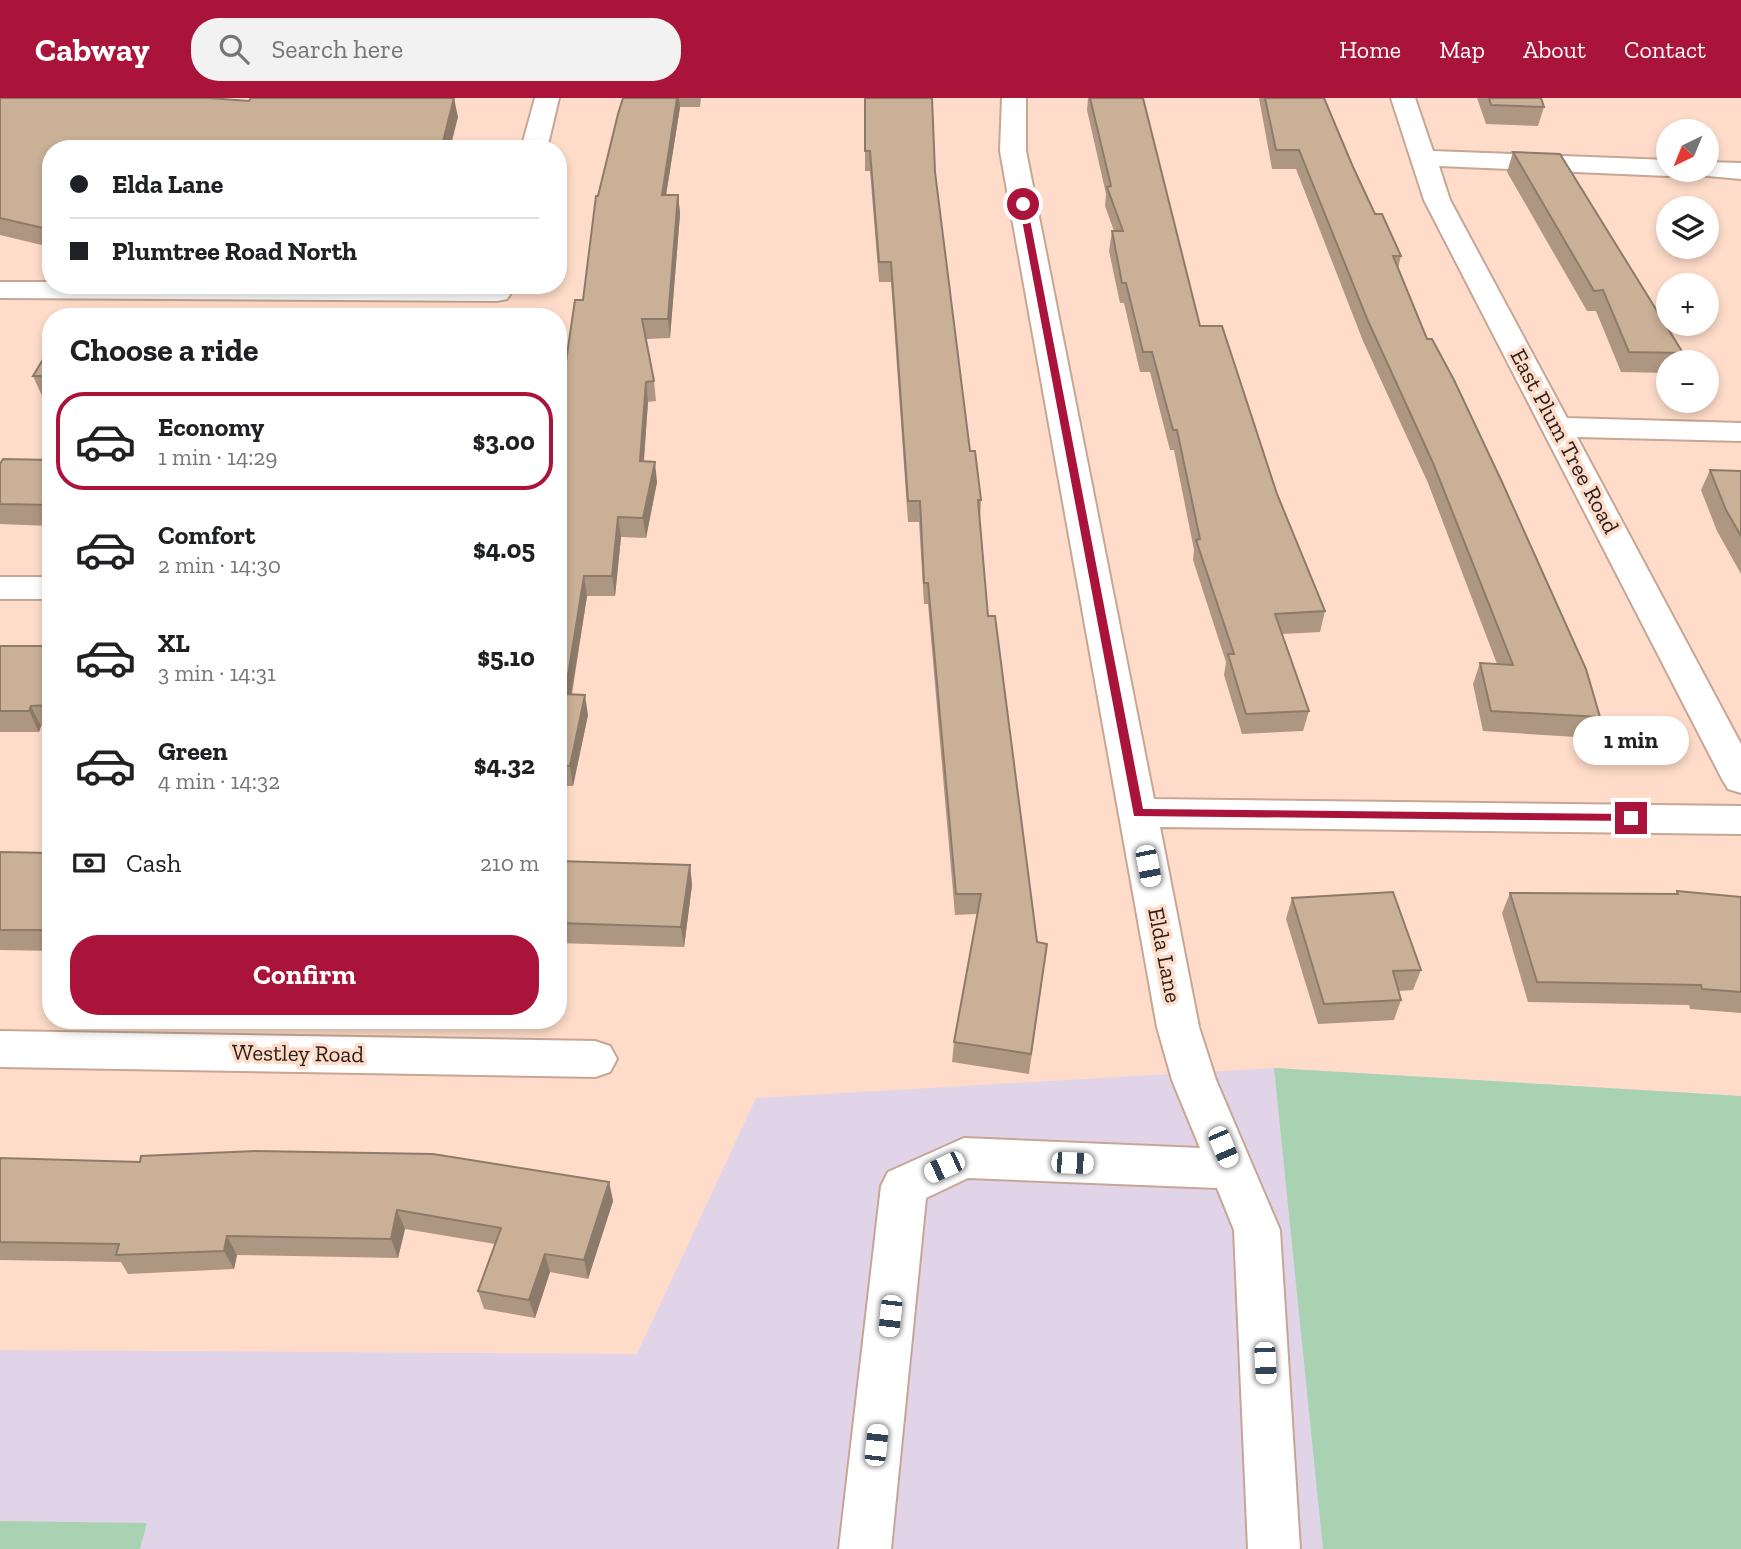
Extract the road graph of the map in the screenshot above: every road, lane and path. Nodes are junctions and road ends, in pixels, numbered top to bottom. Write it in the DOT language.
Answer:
graph roads {
  1 [pos="547,98"];
  2 [pos="1014,98"];
  3 [pos="1403,98"];
  4 [pos="536,140"];
  5 [pos="1421,158"];
  6 [pos="1656,168"];
  7 [pos="1719,170"];
  8 [pos="1741,171"];
  9 [pos="0,290"];
  10 [pos="42,291"];
  11 [pos="248,294"];
  12 [pos="495,298"];
  13 [pos="1558,427"];
  14 [pos="1741,432"];
  15 [pos="0,588"];
  16 [pos="42,589"];
  17 [pos="1741,779"];
  18 [pos="1138,813"];
  19 [pos="1741,820"];
  20 [pos="301,1036"];
  21 [pos="0,1049"];
  22 [pos="595,1059"];
  23 [pos="1232,1170"];
  24 [pos="865,1549"];
  25 [pos="1274,1549"];
  1 -- 4 [label="street"];
  2 -- 18 [label="street, Elda Lane"];
  3 -- 5 [label="street, East Plum Tree Road"];
  5 -- 6 [label="street"];
  5 -- 13 [label="street, East Plum Tree Road"];
  7 -- 8 [label="street"];
  9 -- 10 [label="street"];
  11 -- 12 [label="street"];
  13 -- 14 [label="street"];
  13 -- 17 [label="street, East Plum Tree Road"];
  15 -- 16 [label="street"];
  18 -- 19 [label="street"];
  18 -- 23 [label="street, Elda Lane"];
  20 -- 21 [label="street, Westley Road"];
  20 -- 22 [label="street, Westley Road"];
  23 -- 24 [label="street"];
  23 -- 25 [label="street, Elda Lane"];
}
